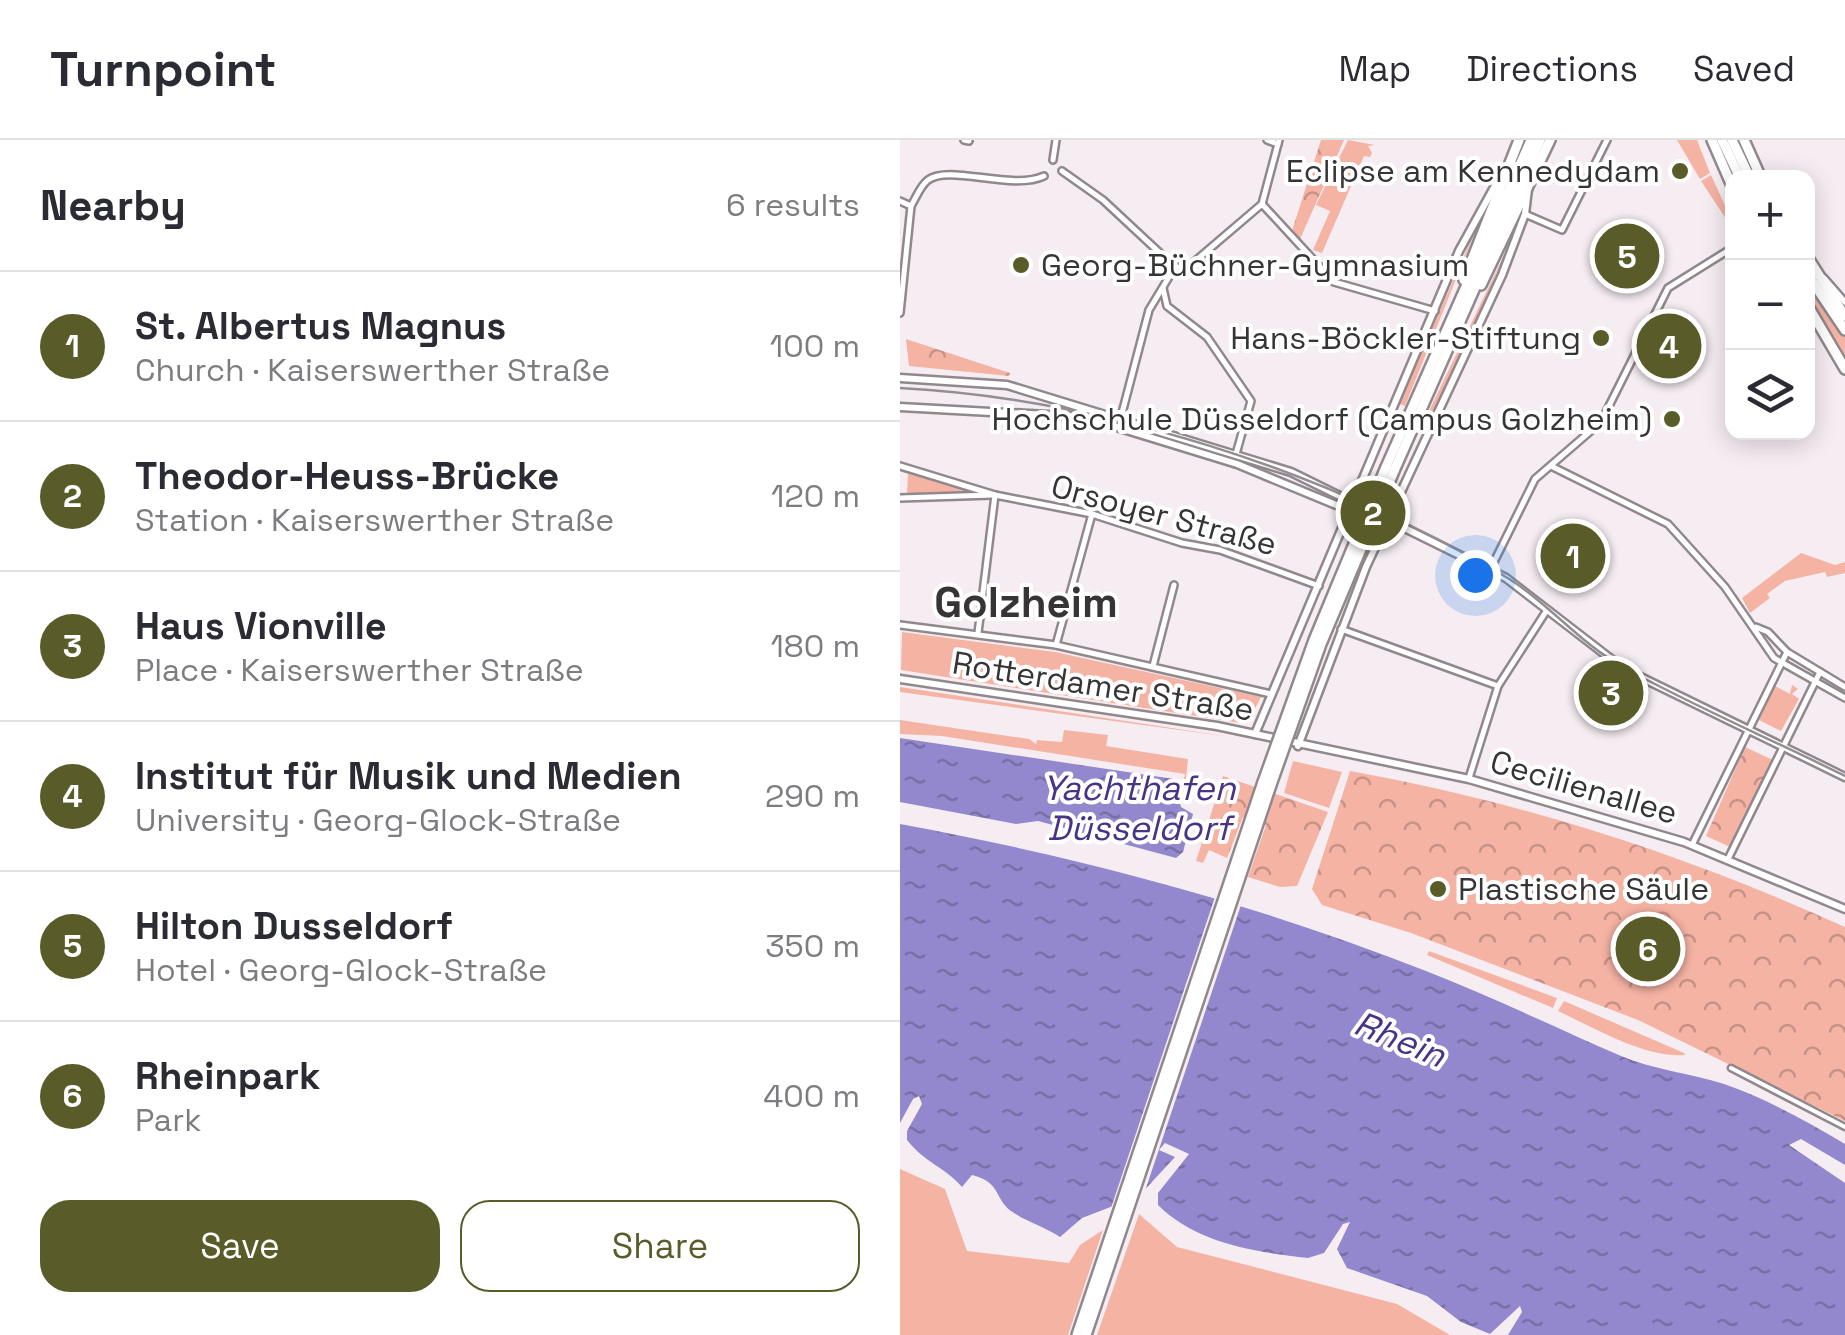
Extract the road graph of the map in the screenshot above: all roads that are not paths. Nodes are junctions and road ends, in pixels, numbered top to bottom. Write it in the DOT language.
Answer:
graph roads {
  1 [pos="1056,140"];
  2 [pos="1266,140"];
  3 [pos="1519,140"];
  4 [pos="1532,140"];
  5 [pos="1540,140"];
  6 [pos="1550,140"];
  7 [pos="1607,140"];
  8 [pos="1712,140"];
  9 [pos="1722,140"];
  10 [pos="1732,140"];
  11 [pos="1744,140"];
  12 [pos="1278,142"];
  13 [pos="1510,159"];
  14 [pos="1053,160"];
  15 [pos="1725,170"];
  16 [pos="1736,170"];
  17 [pos="1746,170"];
  18 [pos="1757,170"];
  19 [pos="1062,171"];
  20 [pos="1044,176"];
  21 [pos="1528,188"];
  22 [pos="900,202"];
  23 [pos="1262,204"];
  24 [pos="911,206"];
  25 [pos="1525,214"];
  26 [pos="1725,251"];
  27 [pos="1175,267"];
  28 [pos="1815,277"];
  29 [pos="1815,278"];
  30 [pos="1815,279"];
  31 [pos="1163,288"];
  32 [pos="1845,302"];
  33 [pos="1468,304"];
  34 [pos="1435,311"];
  35 [pos="900,313"];
  36 [pos="1454,316"];
  37 [pos="1845,316"];
  38 [pos="1815,318"];
  39 [pos="1815,328"];
  40 [pos="1845,330"];
  41 [pos="1845,371"];
  42 [pos="900,378"];
  43 [pos="900,407"];
  44 [pos="1121,417"];
  45 [pos="1236,454"];
  46 [pos="900,466"];
  47 [pos="1551,466"];
  48 [pos="1390,469"];
  49 [pos="1360,486"];
  50 [pos="1387,486"];
  51 [pos="995,495"];
  52 [pos="900,498"];
  53 [pos="1353,504"];
  54 [pos="1396,505"];
  55 [pos="1092,514"];
  56 [pos="1388,519"];
  57 [pos="1334,551"];
  58 [pos="1366,567"];
  59 [pos="1490,570"];
  60 [pos="1174,585"];
  61 [pos="1318,586"];
  62 [pos="1547,610"];
  63 [pos="900,625"];
  64 [pos="1756,627"];
  65 [pos="1341,629"];
  66 [pos="978,633"];
  67 [pos="1056,644"];
  68 [pos="1787,652"];
  69 [pos="1781,664"];
  70 [pos="1153,666"];
  71 [pos="1820,672"];
  72 [pos="900,679"];
  73 [pos="1814,682"];
  74 [pos="1498,686"];
  75 [pos="1845,689"];
  76 [pos="1835,693"];
  77 [pos="1272,694"];
  78 [pos="1845,698"];
  79 [pos="1749,730"];
  80 [pos="1255,734"];
  81 [pos="1298,746"];
  82 [pos="1784,747"];
  83 [pos="1845,777"];
  84 [pos="1469,779"];
  85 [pos="1267,784"];
  86 [pos="1692,845"];
  87 [pos="1728,859"];
  88 [pos="1845,909"];
  89 [pos="1731,1068"];
  90 [pos="1845,1128"];
  91 [pos="1111,1249"];
  92 [pos="1078,1335"];
  93 [pos="1086,1335"];
  1 -- 14 [label="street"];
  2 -- 12 [label="street"];
  3 -- 13 [label="main road"];
  4 -- 36 [label="main road"];
  5 -- 33 [label="main road"];
  6 -- 21 [label="main road"];
  7 -- 25 [label="street"];
  8 -- 15 [label="main road"];
  9 -- 16 [label="main road"];
  10 -- 17 [label="main road"];
  11 -- 18 [label="main road"];
  12 -- 23 [label="street"];
  13 -- 34 [label="street"];
  13 -- 36 [label="main road"];
  19 -- 27 [label="street"];
  20 -- 24 [label="street"];
  21 -- 25 [label="street"];
  21 -- 33 [label="main road"];
  22 -- 24 [label="street"];
  23 -- 27 [label="street"];
  23 -- 34 [label="street"];
  24 -- 35 [label="street"];
  25 -- 54 [label="street"];
  26 -- 47 [label="street"];
  27 -- 31 [label="street"];
  28 -- 32 [label="street"];
  29 -- 37 [label="main road"];
  30 -- 40 [label="main road"];
  31 -- 44 [label="street"];
  31 -- 45 [label="street"];
  33 -- 48 [label="main road"];
  34 -- 49 [label="street"];
  36 -- 48 [label="main road"];
  38 -- 41 [label="main road"];
  39 -- 41 [label="main road"];
  42 -- 44 [label="street"];
  43 -- 53 [label="street"];
  44 -- 45 [label="street"];
  45 -- 53 [label="street"];
  46 -- 51 [label="street, Orsoyer Straße"];
  47 -- 59 [label="street"];
  47 -- 64 [label="street"];
  48 -- 50 [label="main road, bridge"];
  48 -- 85 [label="main road, bridge"];
  49 -- 50 [label="street"];
  49 -- 53 [label="street"];
  50 -- 54 [label="street"];
  50 -- 85 [label="main road, bridge"];
  51 -- 52 [label="street, Orsoyer Straße"];
  51 -- 55 [label="street, Orsoyer Straße"];
  51 -- 66 [label="street"];
  53 -- 56 [label="street"];
  53 -- 57 [label="street"];
  54 -- 56 [label="street"];
  55 -- 61 [label="street, Orsoyer Straße"];
  55 -- 67 [label="street"];
  56 -- 58 [label="street"];
  56 -- 59 [label="street"];
  57 -- 58 [label="street"];
  57 -- 61 [label="street"];
  58 -- 65 [label="street"];
  59 -- 62 [label="street"];
  60 -- 70 [label="street"];
  61 -- 77 [label="street"];
  62 -- 74 [label="street"];
  62 -- 79 [label="street"];
  63 -- 66 [label="street, Rotterdamer Straße"];
  64 -- 68 [label="street"];
  64 -- 69 [label="street"];
  65 -- 74 [label="street"];
  65 -- 81 [label="street"];
  66 -- 67 [label="street, Rotterdamer Straße"];
  67 -- 70 [label="street, Rotterdamer Straße"];
  68 -- 69 [label="street"];
  68 -- 71 [label="street"];
  69 -- 73 [label="street"];
  69 -- 79 [label="street"];
  70 -- 77 [label="street, Rotterdamer Straße"];
  71 -- 73 [label="street"];
  71 -- 75 [label="street"];
  72 -- 80 [label="street, Rotterdamer Straße"];
  73 -- 76 [label="street"];
  73 -- 82 [label="street"];
  74 -- 84 [label="street"];
  75 -- 76 [label="street"];
  76 -- 78 [label="street"];
  77 -- 80 [label="street"];
  79 -- 82 [label="street"];
  79 -- 86 [label="street"];
  80 -- 81 [label="street, Rotterdamer Straße"];
  81 -- 84 [label="street, Cecilienallee"];
  82 -- 83 [label="street"];
  82 -- 87 [label="street"];
  84 -- 86 [label="street, Cecilienallee"];
  85 -- 91 [label="main road"];
  86 -- 87 [label="street, Cecilienallee"];
  87 -- 88 [label="street, Cecilienallee"];
  89 -- 90 [label="street"];
  91 -- 92 [label="main road"];
  91 -- 93 [label="main road"];
}
